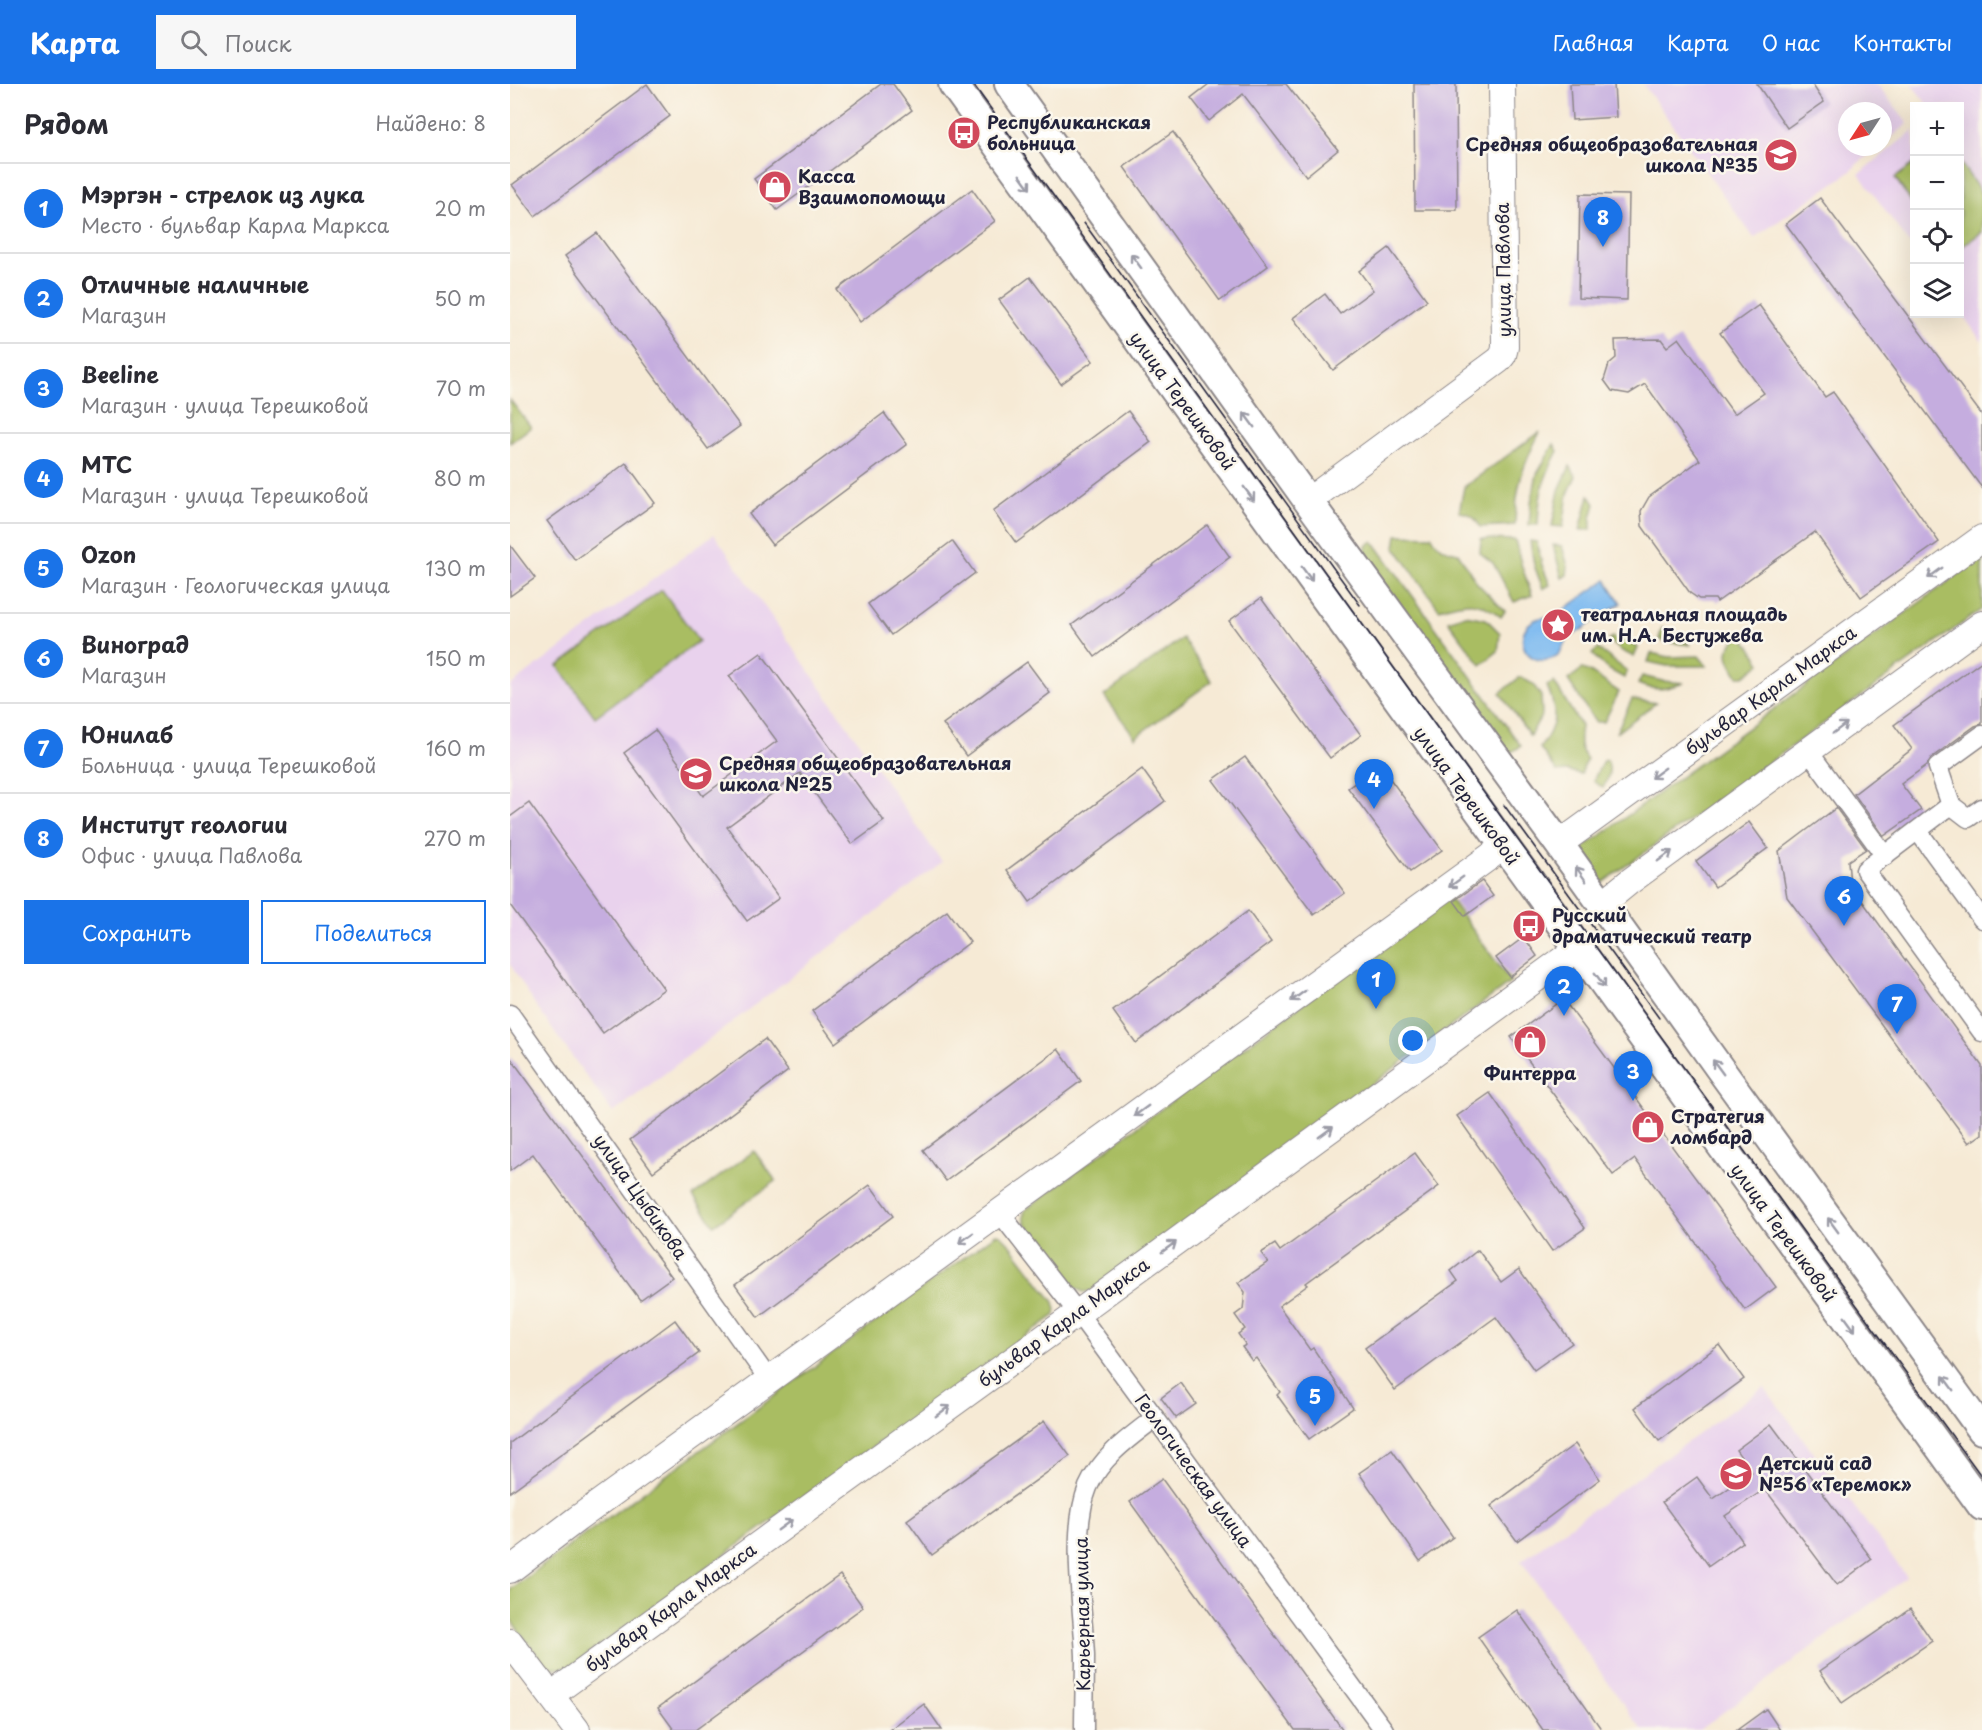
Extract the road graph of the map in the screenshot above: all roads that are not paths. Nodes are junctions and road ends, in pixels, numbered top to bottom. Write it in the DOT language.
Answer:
graph roads {
  1 [pos="952,84"];
  2 [pos="1009,84"];
  3 [pos="1502,84"];
  4 [pos="1308,501"];
  5 [pos="1272,527"];
  6 [pos="1982,538"];
  7 [pos="1982,624"];
  8 [pos="1982,735"];
  9 [pos="1809,752"];
  10 [pos="1951,805"];
  11 [pos="1982,808"];
  12 [pos="1918,831"];
  13 [pos="1559,844"];
  14 [pos="1503,847"];
  15 [pos="1885,856"];
  16 [pos="1602,904"];
  17 [pos="1982,919"];
  18 [pos="1577,949"];
  19 [pos="510,1014"];
  20 [pos="1982,1032"];
  21 [pos="1000,1213"];
  22 [pos="1078,1313"];
  23 [pos="769,1380"];
  24 [pos="1155,1418"];
  25 [pos="1982,1430"];
  26 [pos="1982,1506"];
  27 [pos="510,1570"];
  28 [pos="510,1642"];
  29 [pos="550,1695"];
  30 [pos="577,1730"];
  31 [pos="1084,1730"];
  32 [pos="1384,1730"];
  1 -- 5 [label="main road, улица Терешковой, one-way"];
  4 -- 2 [label="main road, one-way"];
  3 -- 4 [label="street, улица Павлова"];
  4 -- 5 [label="main road"];
  4 -- 13 [label="main road"];
  5 -- 14 [label="main road, улица Терешковой, one-way"];
  6 -- 13 [label="street, бульвар Карла Маркса, one-way"];
  9 -- 7 [label="street, one-way"];
  8 -- 10 [label="street"];
  9 -- 15 [label="street"];
  16 -- 9 [label="street, one-way"];
  10 -- 11 [label="street"];
  10 -- 12 [label="street"];
  12 -- 15 [label="street"];
  12 -- 17 [label="street"];
  16 -- 13 [label="main road, one-way"];
  14 -- 18 [label="main road, улица Терешковой"];
  14 -- 21 [label="street, one-way"];
  15 -- 20 [label="street"];
  25 -- 16 [label="main road, one-way"];
  22 -- 18 [label="street, бульвар Карла Маркса, one-way"];
  18 -- 26 [label="main road, улица Терешковой, one-way"];
  19 -- 23 [label="street, улица Цыбикова"];
  21 -- 22 [label="street, Геологическая улица"];
  21 -- 23 [label="street, one-way"];
  22 -- 24 [label="street, Геологическая улица"];
  29 -- 22 [label="street, бульвар Карла Маркса, one-way"];
  23 -- 27 [label="street"];
  24 -- 31 [label="street, Карьерная улица"];
  24 -- 32 [label="street, Геологическая улица"];
  28 -- 29 [label="street"];
  29 -- 30 [label="street"];
}
